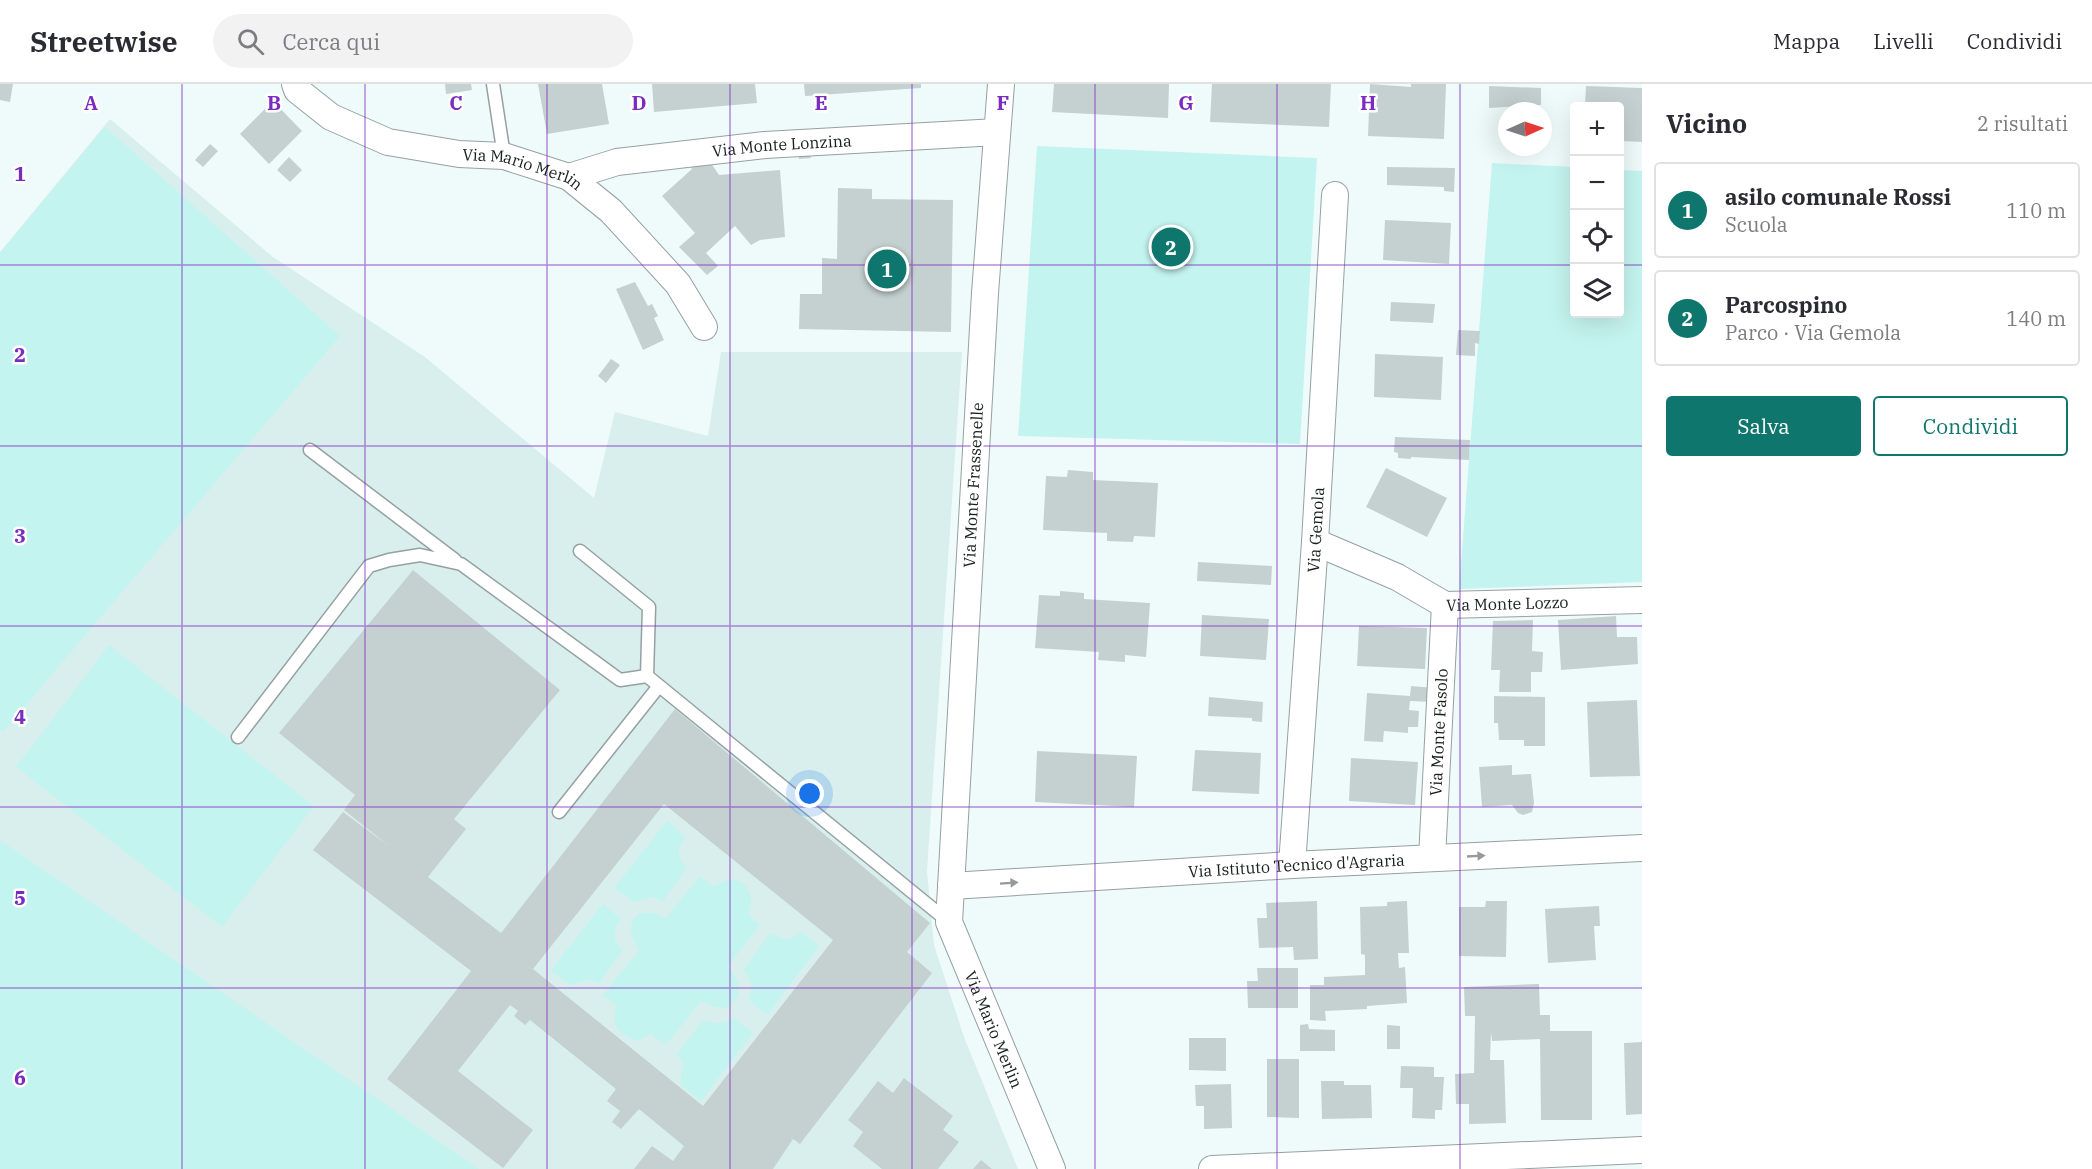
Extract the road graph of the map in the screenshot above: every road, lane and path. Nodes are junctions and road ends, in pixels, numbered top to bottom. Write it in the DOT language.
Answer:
graph roads {
  1 [pos="295,84"];
  2 [pos="493,84"];
  3 [pos="1001,84"];
  4 [pos="997,132"];
  5 [pos="504,156"];
  6 [pos="569,177"];
  7 [pos="1335,195"];
  8 [pos="704,327"];
  9 [pos="310,450"];
  10 [pos="1315,542"];
  11 [pos="580,551"];
  12 [pos="461,564"];
  13 [pos="1642,600"];
  14 [pos="1445,605"];
  15 [pos="647,676"];
  16 [pos="659,686"];
  17 [pos="238,737"];
  18 [pos="559,812"];
  19 [pos="1642,848"];
  20 [pos="1432,858"];
  21 [pos="1292,865"];
  22 [pos="951,885"];
  23 [pos="949,922"];
  24 [pos="1642,1150"];
  25 [pos="1052,1169"];
  26 [pos="1212,1169"];
  1 -- 5 [label="street, Via Mario Merlin"];
  2 -- 5 [label="lane"];
  3 -- 4 [label="street, Via Monte Frassenelle"];
  4 -- 6 [label="street, Via Monte Lonzina"];
  4 -- 22 [label="street, Via Monte Frassenelle"];
  5 -- 6 [label="street, Via Mario Merlin"];
  6 -- 8 [label="street, Via Mario Merlin"];
  7 -- 10 [label="street, Via Gemola"];
  9 -- 12 [label="lane"];
  10 -- 14 [label="street, Via Monte Lozzo"];
  10 -- 21 [label="street, Via Gemola"];
  11 -- 15 [label="lane"];
  12 -- 15 [label="lane"];
  12 -- 17 [label="lane"];
  13 -- 14 [label="street, Via Monte Lozzo"];
  14 -- 20 [label="street, Via Monte Fasolo"];
  15 -- 16 [label="lane"];
  16 -- 18 [label="lane"];
  16 -- 23 [label="lane"];
  20 -- 19 [label="street, Via Istituto Tecnico d'Agraria, one-way"];
  20 -- 21 [label="street, Via Istituto Tecnico d'Agraria"];
  22 -- 21 [label="street, Via Istituto Tecnico d'Agraria, one-way"];
  22 -- 23 [label="street, Via Mario Merlin"];
  23 -- 25 [label="street, Via Mario Merlin"];
  24 -- 26 [label="street"];
}
